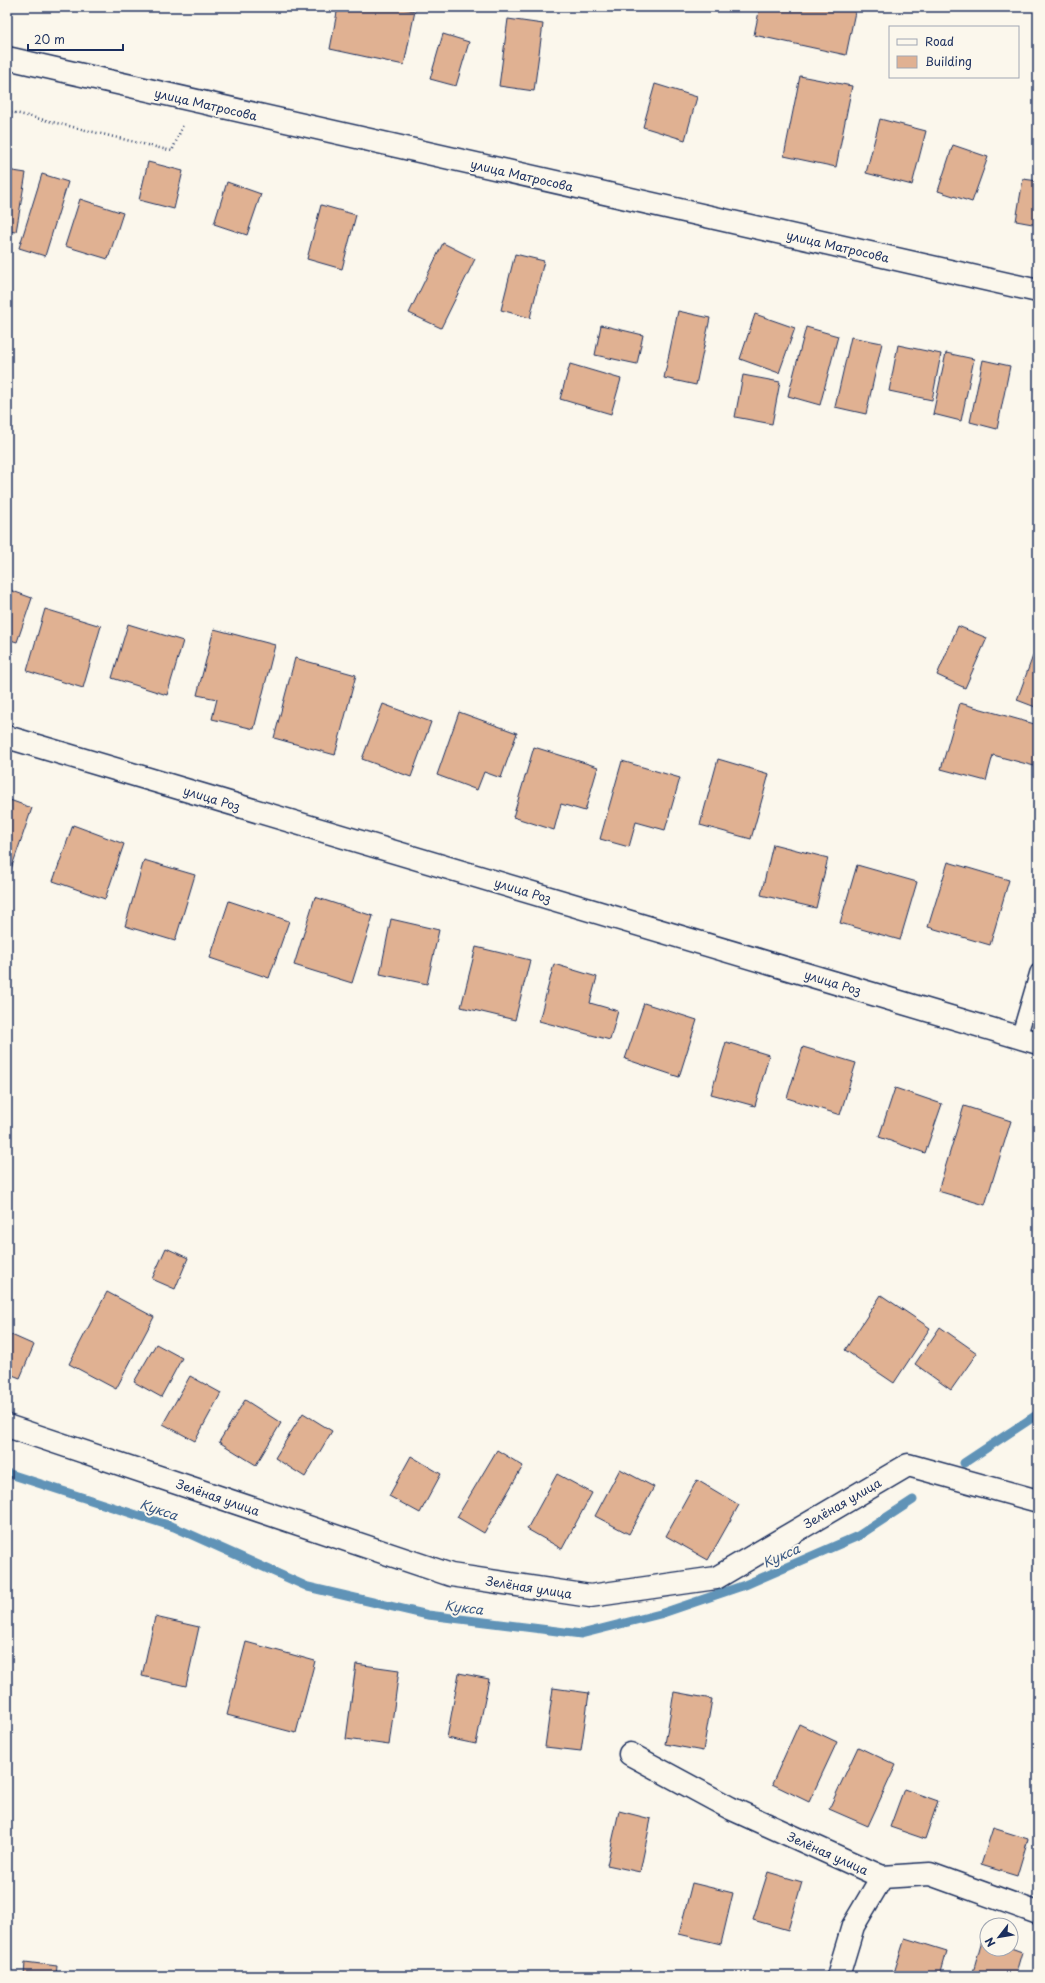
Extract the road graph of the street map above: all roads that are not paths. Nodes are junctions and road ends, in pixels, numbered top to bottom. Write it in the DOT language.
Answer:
graph roads {
  1 [pos="7,58"];
  2 [pos="1038,291"];
  3 [pos="7,737"];
  4 [pos="1038,972"];
  5 [pos="1028,1040"];
  6 [pos="7,1426"];
  7 [pos="1038,1501"];
  8 [pos="630,1754"];
  9 [pos="882,1877"];
  10 [pos="1038,1913"];
  11 [pos="838,1976"];
  1 -- 2 [label="street, улица Матросова"];
  3 -- 5 [label="street, улица Роз"];
  4 -- 5 [label="lane"];
  6 -- 7 [label="street, Зелёная улица"];
  8 -- 9 [label="street, Зелёная улица"];
  9 -- 10 [label="street, Зелёная улица"];
  9 -- 11 [label="street"];
}
